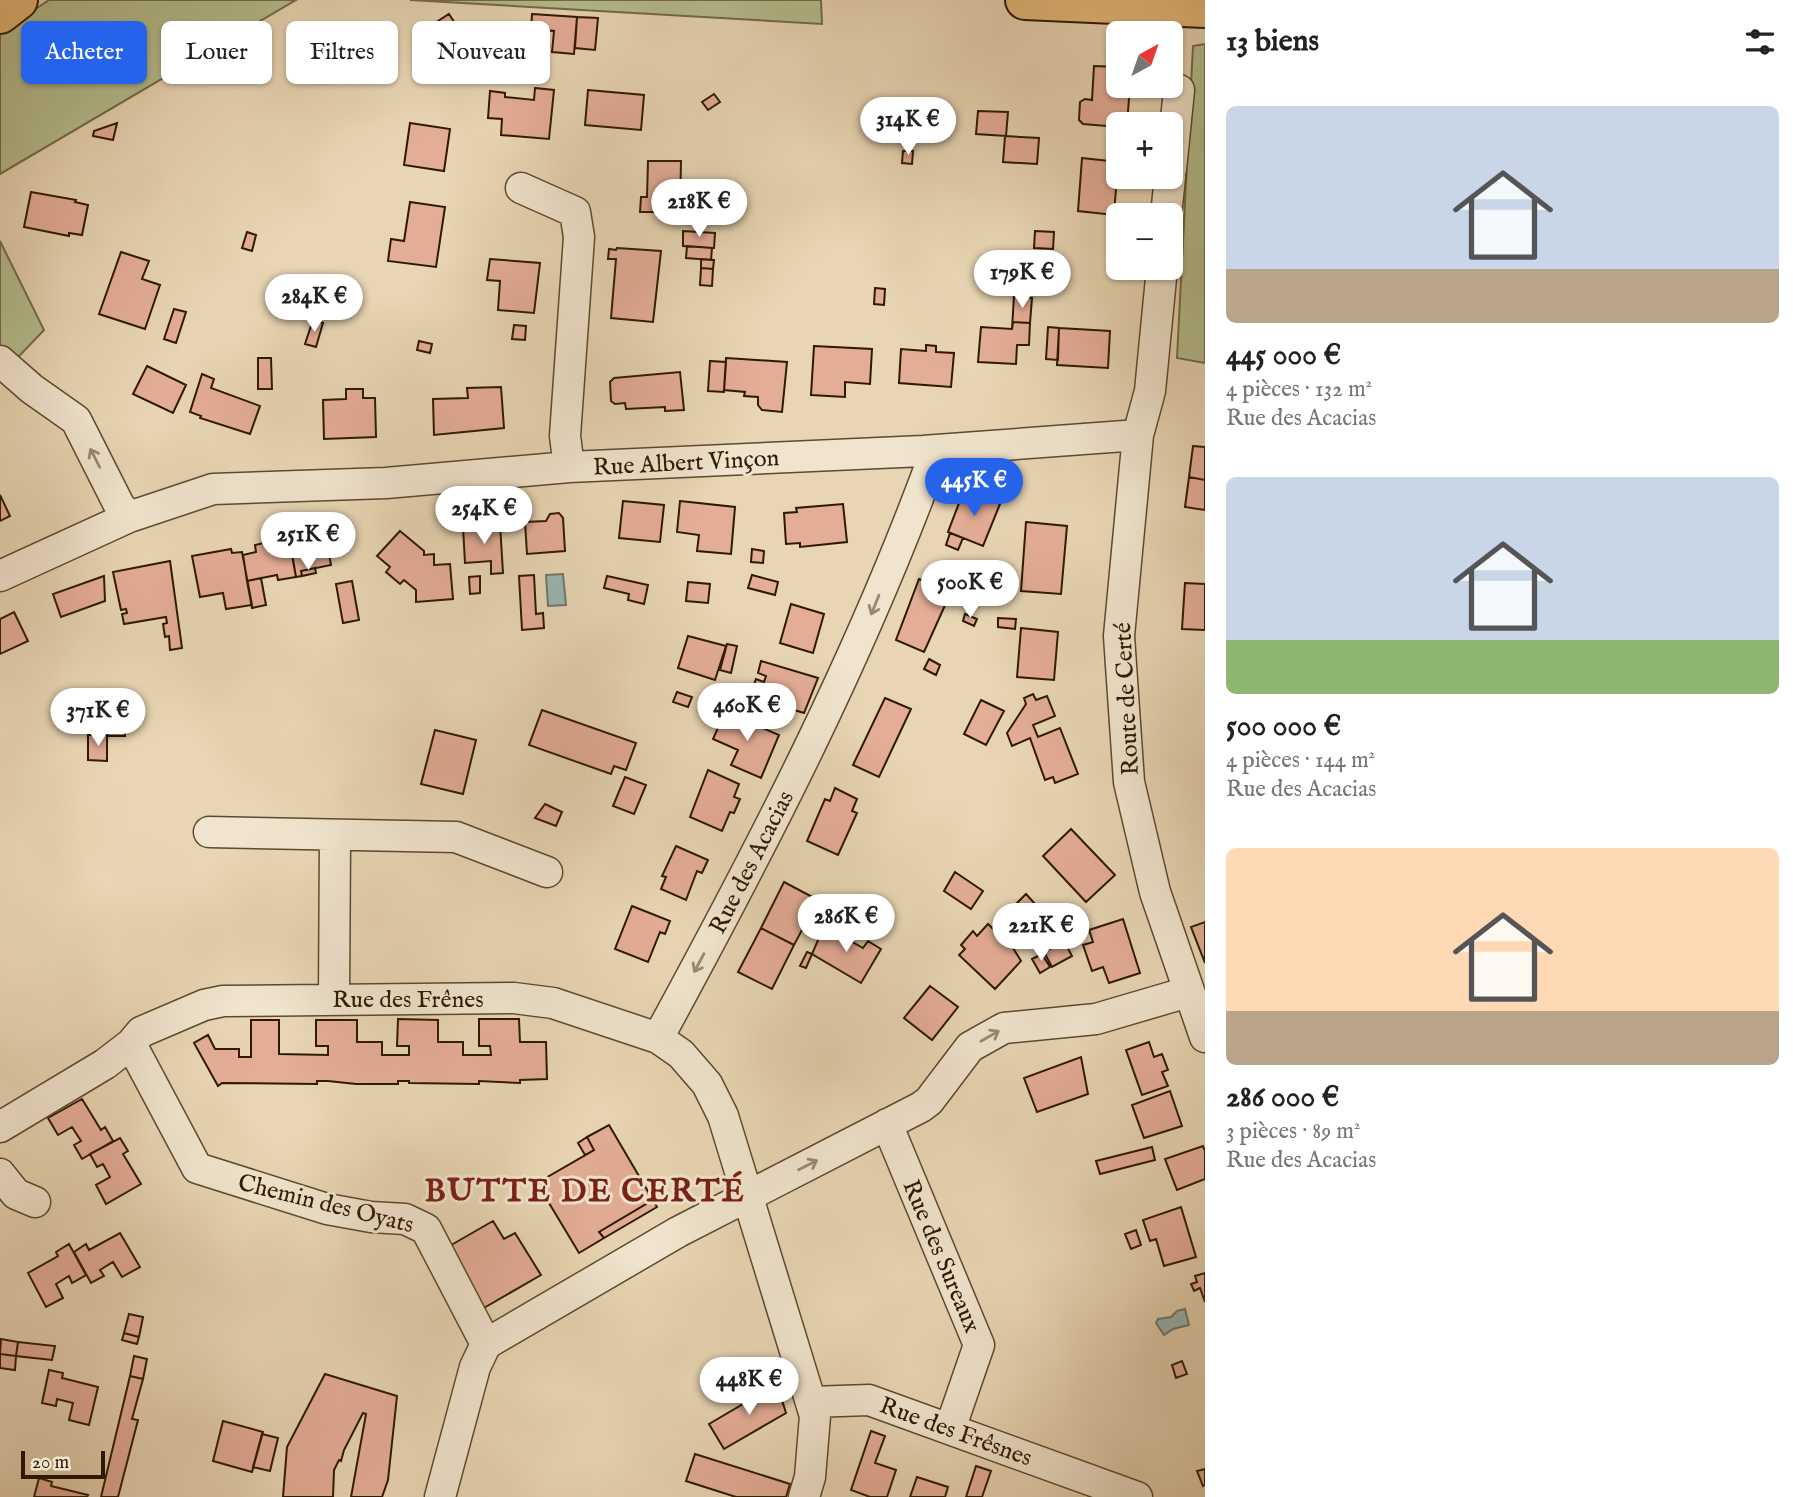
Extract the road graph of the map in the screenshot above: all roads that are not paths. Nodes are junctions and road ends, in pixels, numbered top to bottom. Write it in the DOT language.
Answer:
graph roads {
  1 [pos="18,0"];
  2 [pos="1025,0"];
  3 [pos="1036,0"];
  4 [pos="1205,8"];
  5 [pos="0,14"];
  6 [pos="522,188"];
  7 [pos="1160,280"];
  8 [pos="0,362"];
  9 [pos="1138,435"];
  10 [pos="936,450"];
  11 [pos="569,467"];
  12 [pos="129,517"];
  13 [pos="0,576"];
  14 [pos="208,832"];
  15 [pos="335,836"];
  16 [pos="547,872"];
  17 [pos="1188,992"];
  18 [pos="334,999"];
  19 [pos="1205,1037"];
  20 [pos="657,1038"];
  21 [pos="131,1044"];
  22 [pos="887,1124"];
  23 [pos="0,1127"];
  24 [pos="0,1174"];
  25 [pos="747,1196"];
  26 [pos="35,1202"];
  27 [pos="486,1344"];
  28 [pos="811,1402"];
  29 [pos="950,1429"];
  30 [pos="440,1497"];
  31 [pos="804,1497"];
  32 [pos="1137,1497"];
  1 -- 5 [label="main road"];
  2 -- 3 [label="main road"];
  3 -- 4 [label="main road"];
  6 -- 11 [label="street"];
  7 -- 9 [label="street, Route de Certé"];
  12 -- 8 [label="street, one-way"];
  9 -- 10 [label="street, Rue Albert Vinçon"];
  9 -- 17 [label="street, Route de Certé"];
  10 -- 11 [label="street, Rue Albert Vinçon"];
  10 -- 20 [label="street, Rue des Acacias, one-way"];
  11 -- 12 [label="street, Rue Albert Vinçon"];
  12 -- 13 [label="street, Rue Albert Vinçon"];
  14 -- 15 [label="street"];
  15 -- 16 [label="street"];
  15 -- 18 [label="street"];
  17 -- 19 [label="street, Route de Certé"];
  22 -- 17 [label="street, one-way"];
  18 -- 20 [label="street, Rue des Frênes"];
  18 -- 21 [label="street, Rue des Frênes"];
  20 -- 25 [label="street, Rue des Frênes"];
  21 -- 23 [label="street, Rue des Frênes"];
  21 -- 27 [label="street, Chemin des Oyats"];
  25 -- 22 [label="street, one-way"];
  22 -- 29 [label="street, Rue des Sureaux"];
  24 -- 26 [label="street"];
  25 -- 27 [label="street"];
  25 -- 28 [label="street, Rue des Frênes"];
  27 -- 30 [label="street"];
  28 -- 29 [label="street, Rue des Frêsnes"];
  28 -- 31 [label="street, Rue des Frênes"];
  29 -- 32 [label="street, Rue des Frêsnes"];
}
